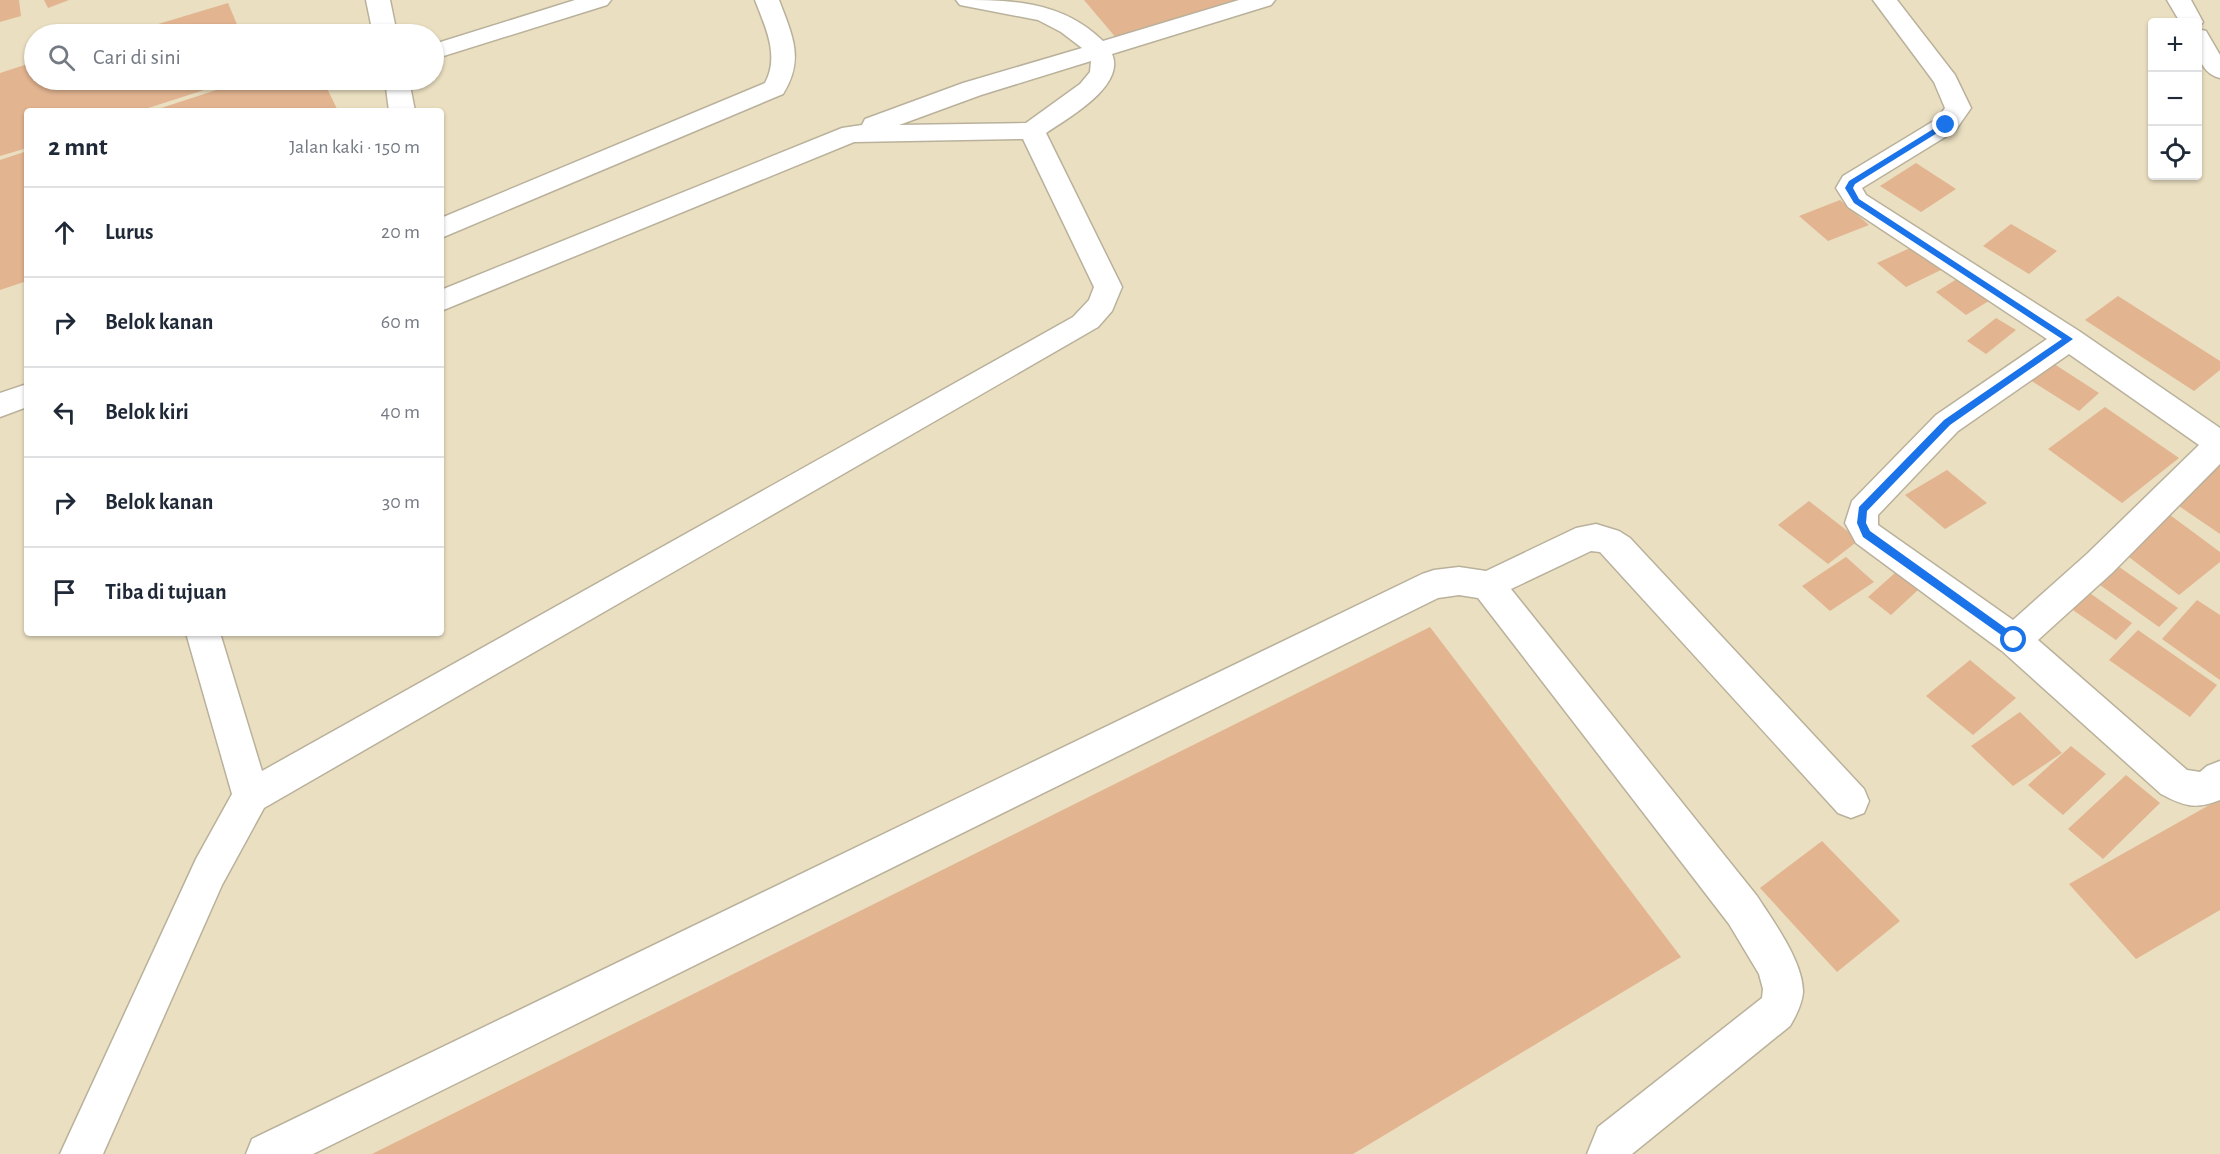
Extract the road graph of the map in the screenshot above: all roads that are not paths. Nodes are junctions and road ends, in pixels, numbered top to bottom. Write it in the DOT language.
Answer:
graph roads {
  1 [pos="378,0"];
  2 [pos="599,0"];
  3 [pos="767,0"];
  4 [pos="968,0"];
  5 [pos="1263,0"];
  6 [pos="1886,0"];
  7 [pos="2179,0"];
  8 [pos="2189,18"];
  9 [pos="383,24"];
  10 [pos="2202,44"];
  11 [pos="444,49"];
  12 [pos="1099,49"];
  13 [pos="2220,70"];
  14 [pos="399,90"];
  15 [pos="402,108"];
  16 [pos="1032,131"];
  17 [pos="850,134"];
  18 [pos="444,228"];
  19 [pos="444,300"];
  20 [pos="2069,339"];
  21 [pos="24,396"];
  22 [pos="0,405"];
  23 [pos="1488,585"];
  24 [pos="204,636"];
  25 [pos="2014,640"];
  26 [pos="2220,778"];
  27 [pos="251,796"];
  28 [pos="1851,801"];
  29 [pos="81,1154"];
  30 [pos="267,1154"];
  31 [pos="1608,1154"];
  1 -- 9 [label="street"];
  2 -- 11 [label="street"];
  3 -- 18 [label="street"];
  4 -- 12 [label="street"];
  5 -- 12 [label="street"];
  6 -- 20 [label="street"];
  7 -- 8 [label="street"];
  10 -- 13 [label="street"];
  12 -- 16 [label="street"];
  12 -- 17 [label="street"];
  14 -- 15 [label="street"];
  16 -- 17 [label="street"];
  16 -- 27 [label="street"];
  17 -- 19 [label="street"];
  20 -- 25 [label="street"];
  20 -- 25 [label="street"];
  21 -- 22 [label="street"];
  23 -- 28 [label="street"];
  23 -- 30 [label="street"];
  23 -- 31 [label="street"];
  24 -- 27 [label="street"];
  25 -- 26 [label="street"];
  27 -- 29 [label="street"];
}
